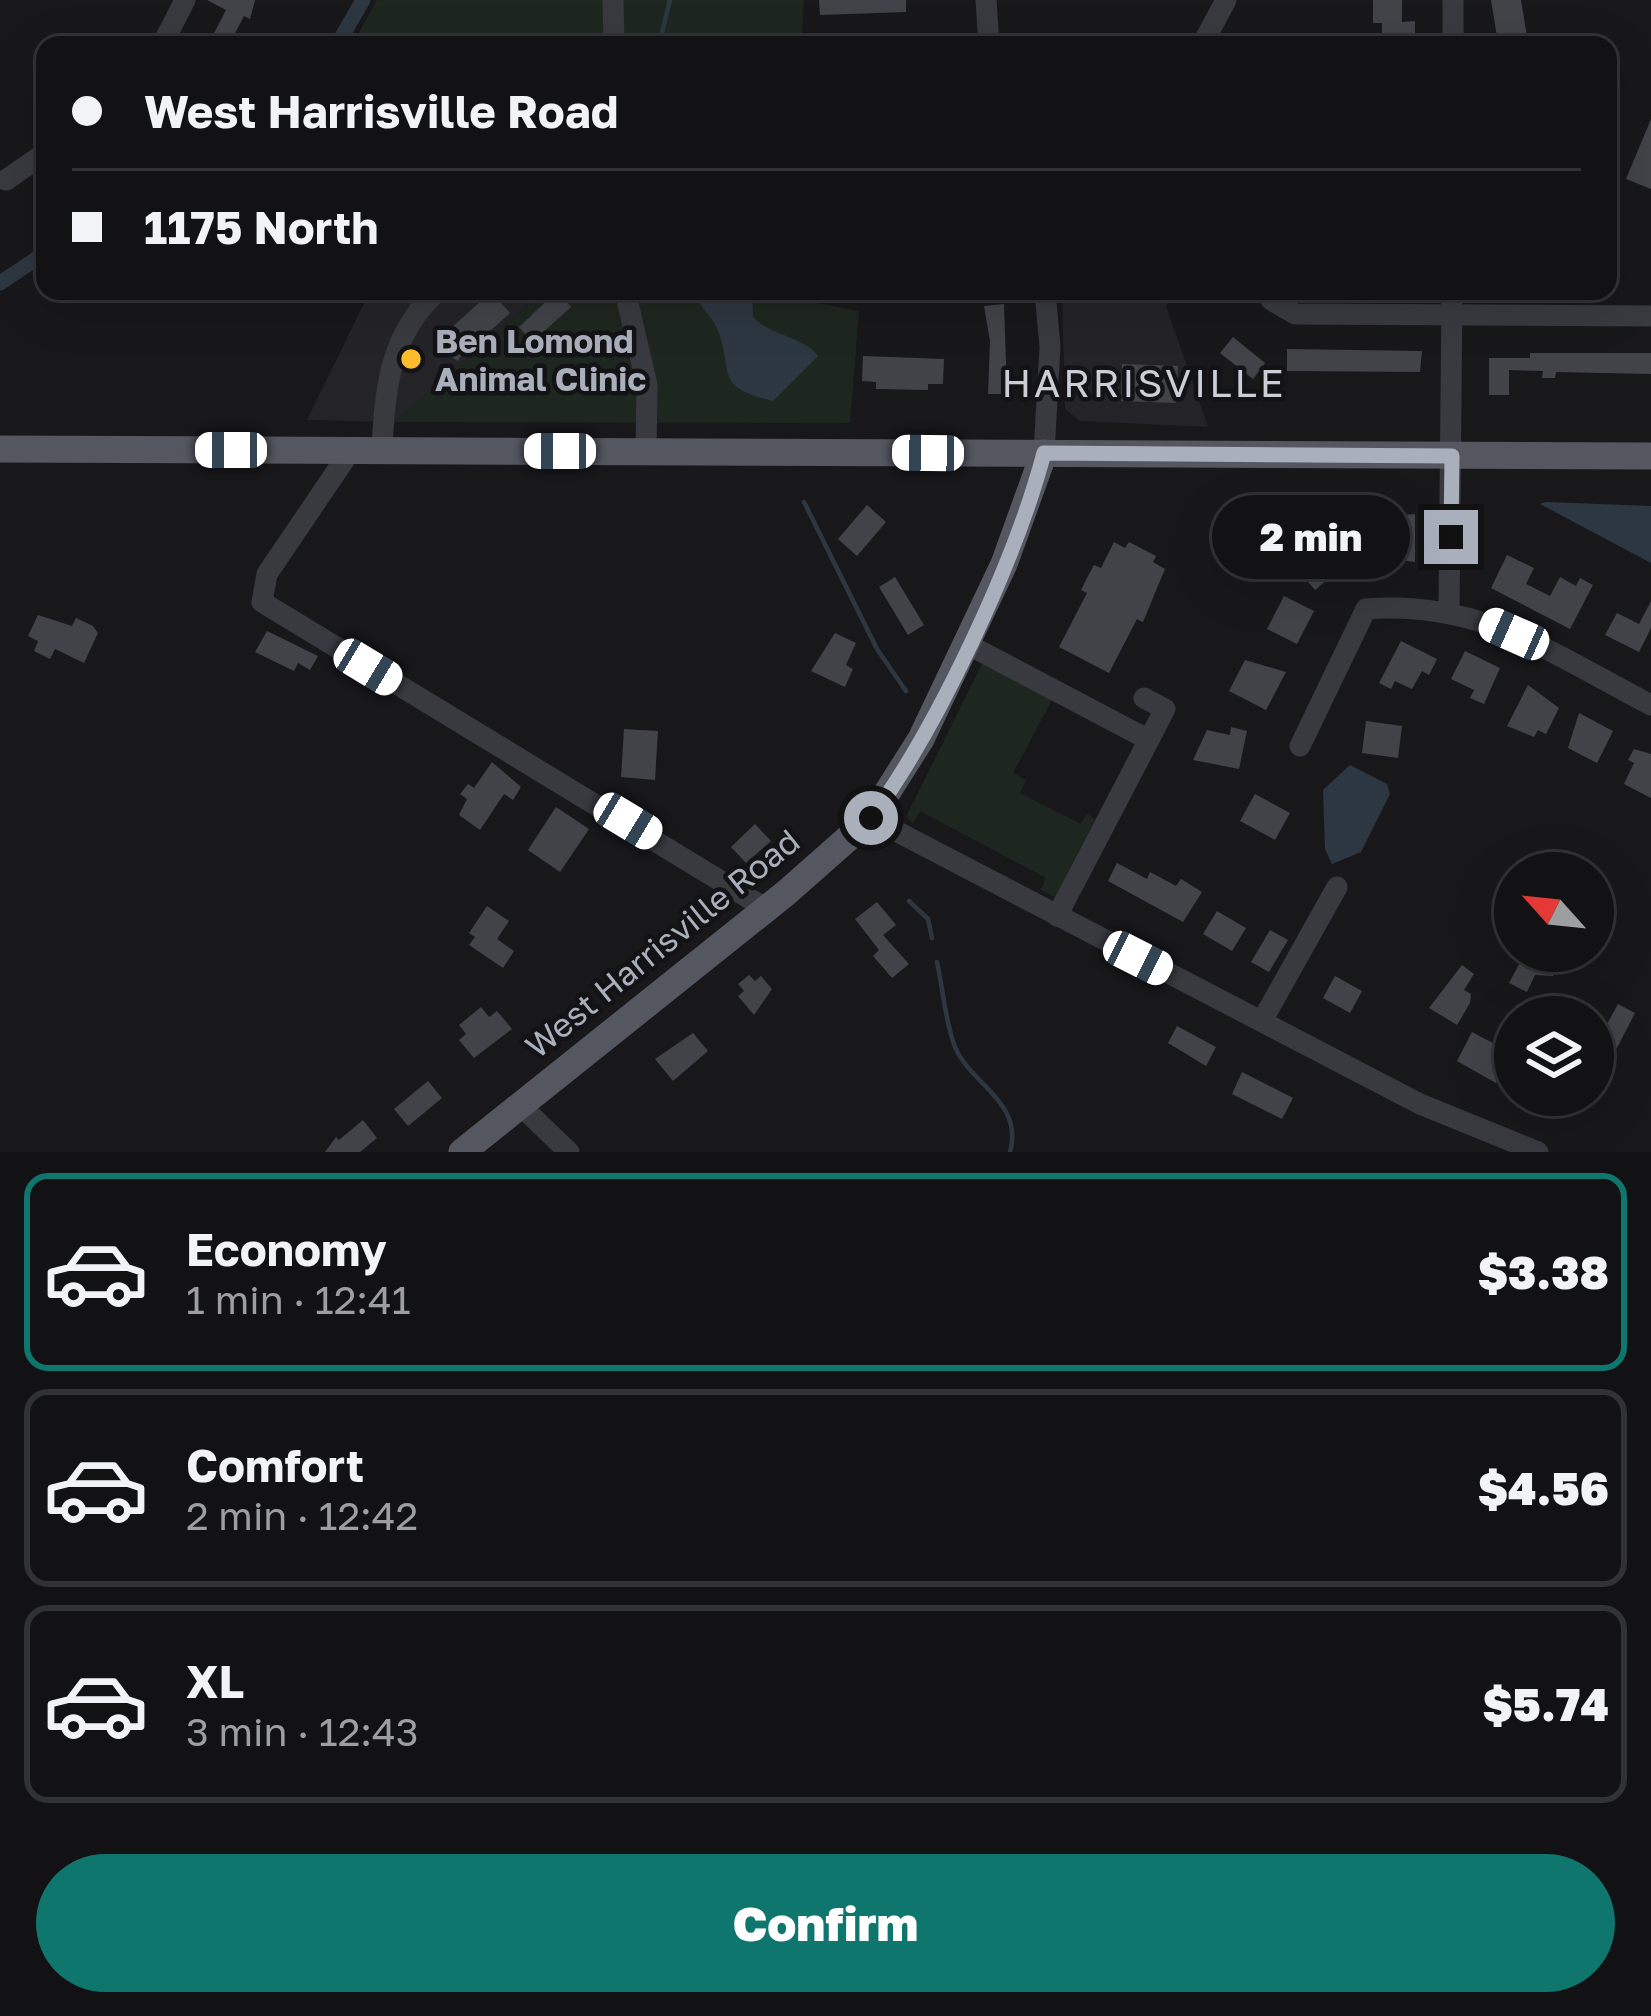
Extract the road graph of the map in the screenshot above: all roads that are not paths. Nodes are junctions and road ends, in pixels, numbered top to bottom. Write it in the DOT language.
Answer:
graph roads {
  1 [pos="185,0"];
  2 [pos="986,0"];
  3 [pos="1226,0"];
  4 [pos="1453,0"];
  5 [pos="611,2"];
  6 [pos="167,36"];
  7 [pos="613,36"];
  8 [pos="988,36"];
  9 [pos="1207,36"];
  10 [pos="1453,36"];
  11 [pos="36,159"];
  12 [pos="7,180"];
  13 [pos="428,300"];
  14 [pos="628,300"];
  15 [pos="1047,300"];
  16 [pos="1271,300"];
  17 [pos="1452,300"];
  18 [pos="1452,316"];
  19 [pos="1651,316"];
  20 [pos="0,449"];
  21 [pos="352,450"];
  22 [pos="382,451"];
  23 [pos="646,451"];
  24 [pos="1044,453"];
  25 [pos="1452,456"];
  26 [pos="1651,456"];
  27 [pos="1449,610"];
  28 [pos="967,644"];
  29 [pos="1144,698"];
  30 [pos="1651,705"];
  31 [pos="1149,740"];
  32 [pos="1300,746"];
  33 [pos="871,818"];
  34 [pos="1337,887"];
  35 [pos="766,908"];
  36 [pos="1057,916"];
  37 [pos="1262,1022"];
  38 [pos="520,1105"];
  39 [pos="462,1152"];
  40 [pos="569,1152"];
  41 [pos="1538,1152"];
  1 -- 6 [label="street"];
  2 -- 8 [label="street"];
  3 -- 9 [label="street"];
  4 -- 10 [label="street"];
  5 -- 7 [label="street"];
  11 -- 12 [label="street"];
  13 -- 22 [label="street"];
  14 -- 23 [label="street"];
  15 -- 24 [label="street"];
  16 -- 18 [label="street"];
  17 -- 18 [label="street"];
  18 -- 19 [label="street"];
  18 -- 25 [label="street"];
  20 -- 21 [label="main road"];
  21 -- 22 [label="main road"];
  21 -- 35 [label="street"];
  22 -- 23 [label="main road"];
  23 -- 24 [label="main road"];
  24 -- 25 [label="main road"];
  24 -- 28 [label="main road, West Harrisville Road"];
  25 -- 26 [label="main road"];
  25 -- 27 [label="street"];
  27 -- 30 [label="street"];
  27 -- 32 [label="street"];
  28 -- 31 [label="street"];
  28 -- 33 [label="main road, West Harrisville Road"];
  29 -- 31 [label="street"];
  31 -- 36 [label="street"];
  33 -- 35 [label="main road, West Harrisville Road"];
  33 -- 36 [label="street"];
  34 -- 37 [label="street"];
  35 -- 38 [label="main road, West Harrisville Road"];
  36 -- 37 [label="street"];
  37 -- 41 [label="street"];
  38 -- 39 [label="main road, West Harrisville Road"];
  38 -- 40 [label="street"];
}
